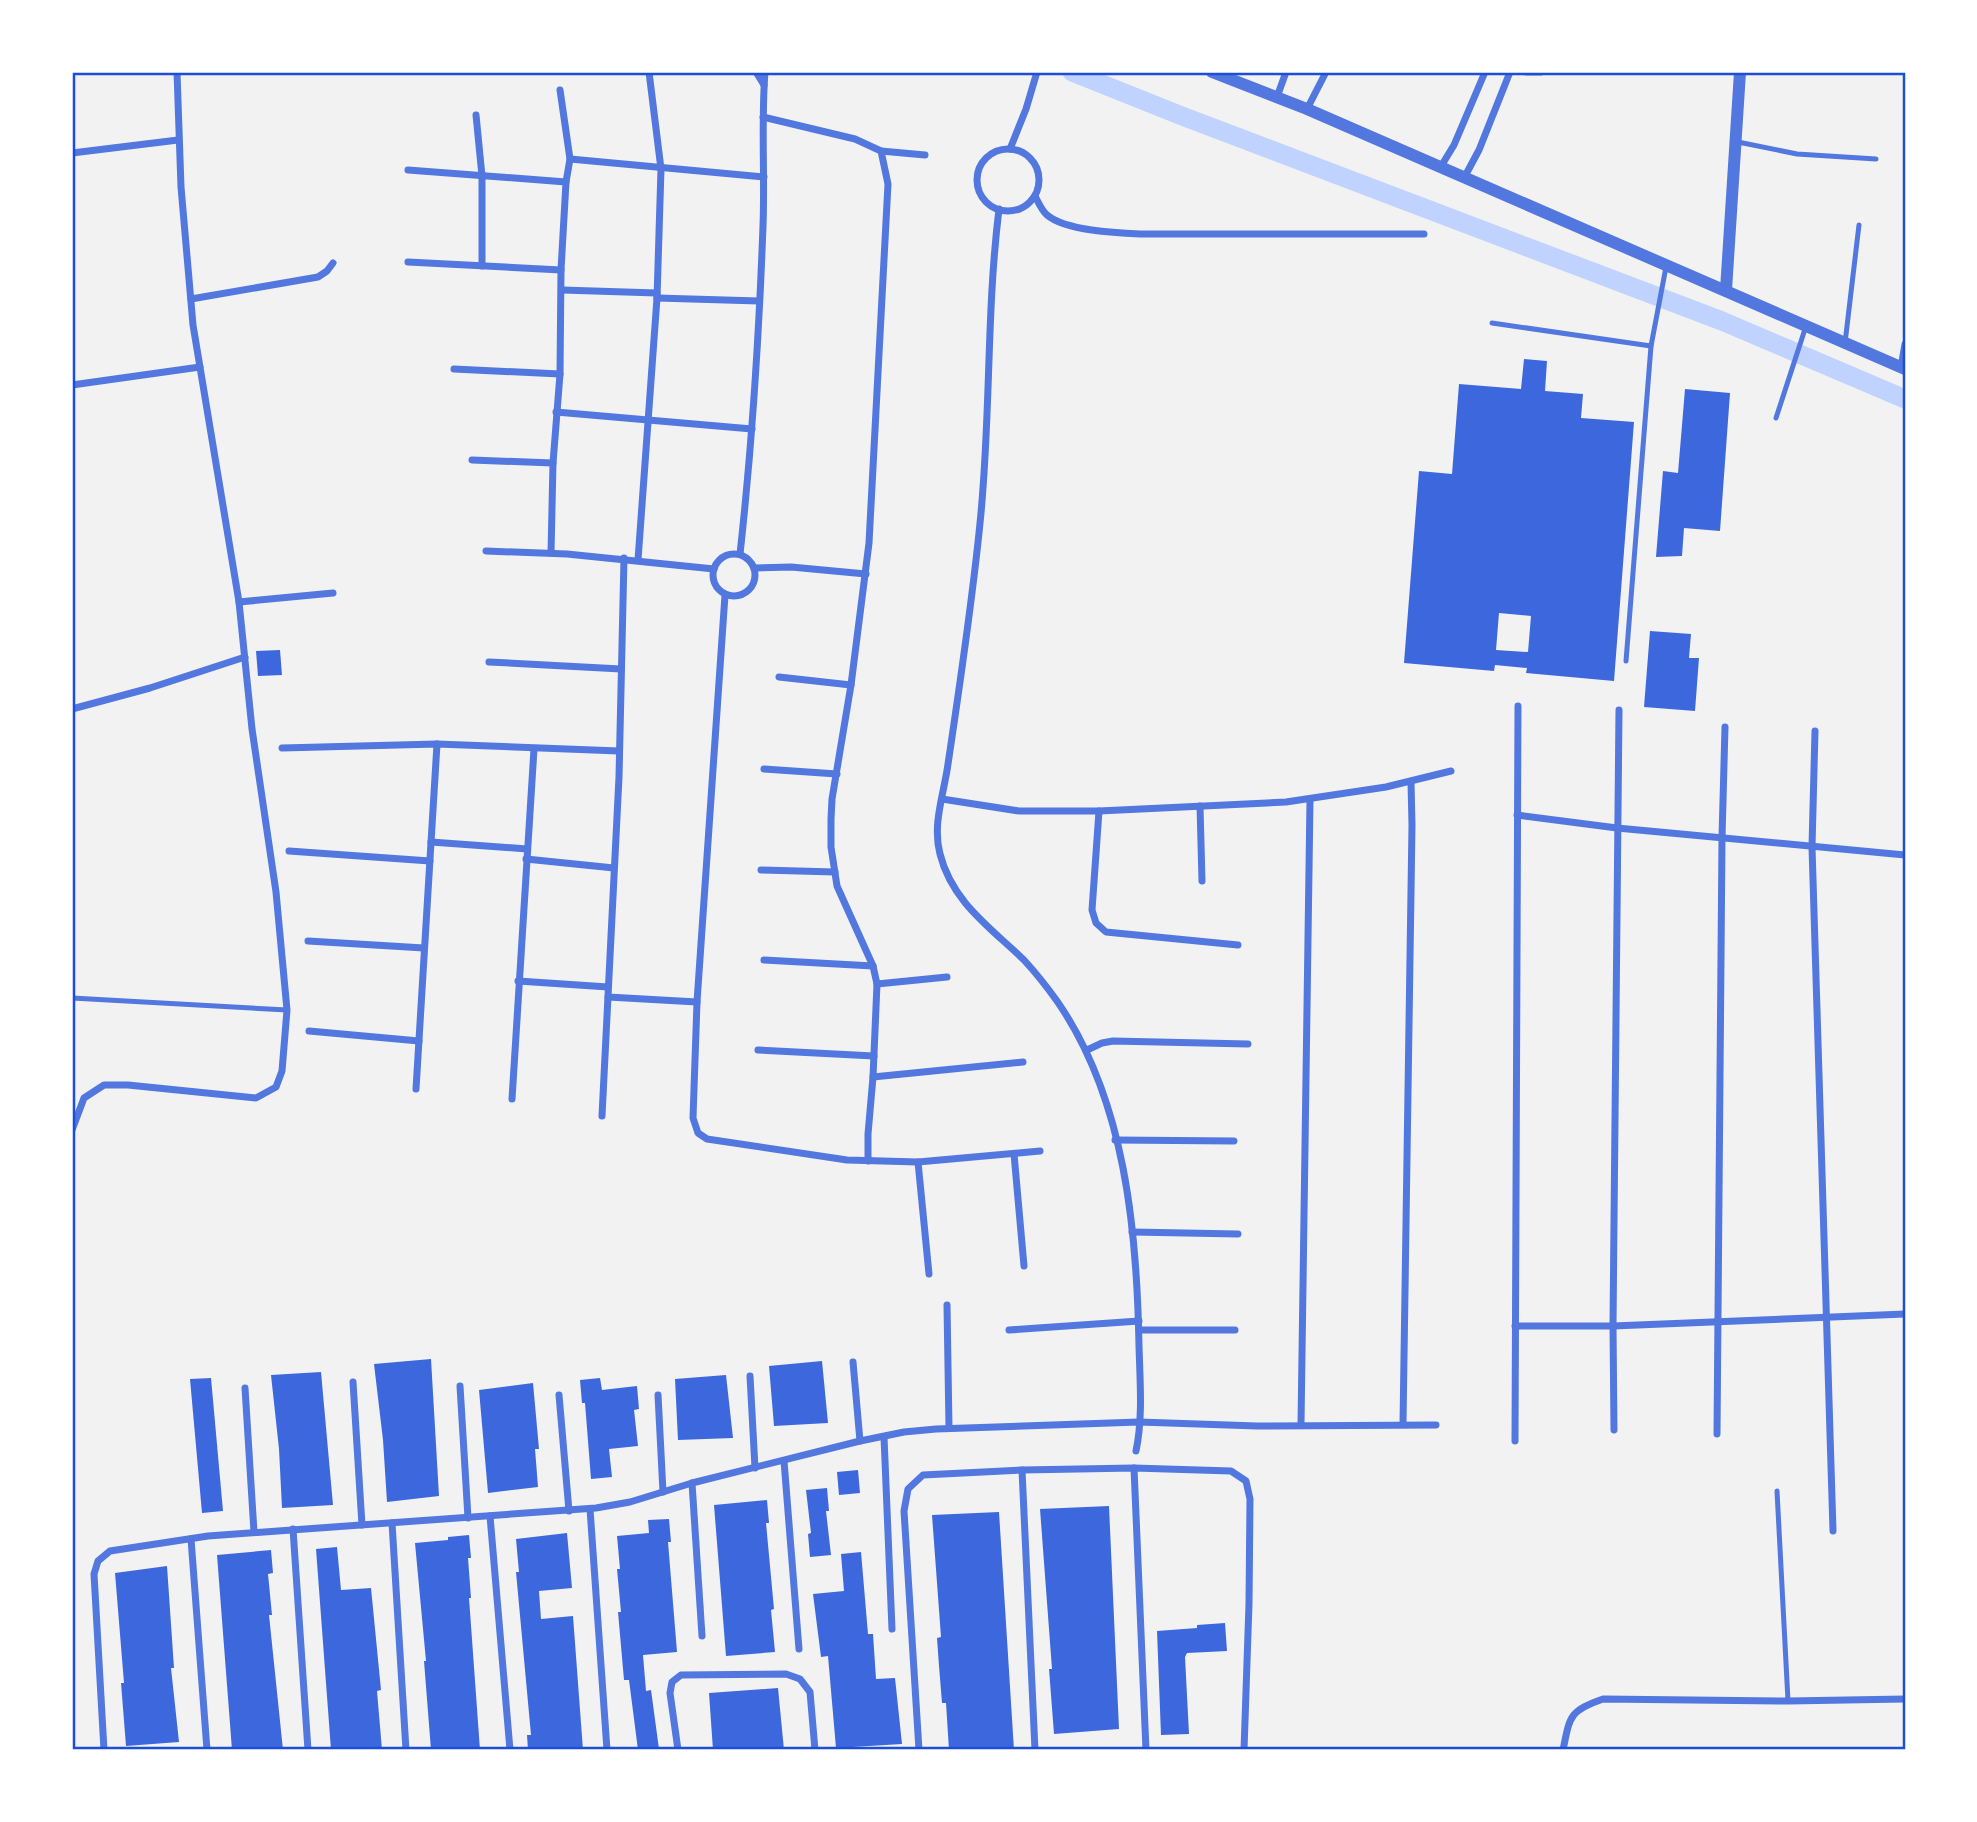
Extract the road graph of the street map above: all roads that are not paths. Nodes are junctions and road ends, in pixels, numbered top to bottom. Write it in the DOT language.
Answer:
graph roads {
  1 [pos="177,72"];
  2 [pos="649,72"];
  3 [pos="756,72"];
  4 [pos="765,72"];
  5 [pos="1037,72"];
  6 [pos="1212,72"];
  7 [pos="1286,72"];
  8 [pos="1326,72"];
  9 [pos="1485,72"];
  10 [pos="1510,72"];
  11 [pos="1526,72"];
  12 [pos="1541,72"];
  13 [pos="1740,72"];
  14 [pos="764,86"];
  15 [pos="560,90"];
  16 [pos="1277,97"];
  17 [pos="1307,109"];
  18 [pos="476,116"];
  19 [pos="763,117"];
  20 [pos="178,140"];
  21 [pos="1737,142"];
  22 [pos="1010,149"];
  23 [pos="881,151"];
  24 [pos="72,153"];
  25 [pos="926,155"];
  26 [pos="570,159"];
  27 [pos="1877,159"];
  28 [pos="1440,168"];
  29 [pos="661,169"];
  30 [pos="408,170"];
  31 [pos="482,176"];
  32 [pos="765,177"];
  33 [pos="1464,178"];
  34 [pos="566,182"];
  35 [pos="1035,196"];
  36 [pos="999,209"];
  37 [pos="1859,225"];
  38 [pos="1424,234"];
  39 [pos="408,262"];
  40 [pos="333,263"];
  41 [pos="1666,265"];
  42 [pos="482,266"];
  43 [pos="561,270"];
  44 [pos="562,290"];
  45 [pos="1726,290"];
  46 [pos="657,295"];
  47 [pos="191,299"];
  48 [pos="759,301"];
  49 [pos="1492,323"];
  50 [pos="1804,331"];
  51 [pos="1845,344"];
  52 [pos="1905,344"];
  53 [pos="1651,346"];
  54 [pos="200,367"];
  55 [pos="1903,368"];
  56 [pos="454,369"];
  57 [pos="560,374"];
  58 [pos="72,385"];
  59 [pos="556,412"];
  60 [pos="1776,418"];
  61 [pos="649,420"];
  62 [pos="752,429"];
  63 [pos="471,460"];
  64 [pos="553,463"];
  65 [pos="486,551"];
  66 [pos="551,553"];
  67 [pos="740,554"];
  68 [pos="624,558"];
  69 [pos="638,560"];
  70 [pos="754,568"];
  71 [pos="714,569"];
  72 [pos="866,574"];
  73 [pos="333,593"];
  74 [pos="724,594"];
  75 [pos="239,601"];
  76 [pos="245,657"];
  77 [pos="1626,661"];
  78 [pos="489,662"];
  79 [pos="621,669"];
  80 [pos="779,677"];
  81 [pos="851,684"];
  82 [pos="1518,706"];
  83 [pos="72,709"];
  84 [pos="1619,710"];
  85 [pos="1725,727"];
  86 [pos="1815,730"];
  87 [pos="437,744"];
  88 [pos="282,748"];
  89 [pos="534,749"];
  90 [pos="619,751"];
  91 [pos="764,769"];
  92 [pos="1451,771"];
  93 [pos="837,774"];
  94 [pos="1411,782"];
  95 [pos="942,799"];
  96 [pos="1310,800"];
  97 [pos="1200,806"];
  98 [pos="1099,811"];
  99 [pos="1517,815"];
  100 [pos="1617,828"];
  101 [pos="1722,838"];
  102 [pos="431,842"];
  103 [pos="1812,848"];
  104 [pos="527,849"];
  105 [pos="289,851"];
  106 [pos="1905,855"];
  107 [pos="526,859"];
  108 [pos="430,861"];
  109 [pos="614,868"];
  110 [pos="761,870"];
  111 [pos="835,872"];
  112 [pos="1202,881"];
  113 [pos="308,941"];
  114 [pos="1238,945"];
  115 [pos="424,948"];
  116 [pos="764,960"];
  117 [pos="873,966"];
  118 [pos="947,977"];
  119 [pos="518,981"];
  120 [pos="877,984"];
  121 [pos="608,987"];
  122 [pos="607,997"];
  123 [pos="72,998"];
  124 [pos="697,1002"];
  125 [pos="287,1010"];
  126 [pos="309,1031"];
  127 [pos="419,1041"];
  128 [pos="1248,1044"];
  129 [pos="758,1049"];
  130 [pos="1087,1051"];
  131 [pos="874,1056"];
  132 [pos="1023,1062"];
  133 [pos="873,1077"];
  134 [pos="416,1089"];
  135 [pos="512,1099"];
  136 [pos="602,1116"];
  137 [pos="72,1130"];
  138 [pos="1115,1140"];
  139 [pos="1234,1141"];
  140 [pos="1040,1151"];
  141 [pos="1014,1154"];
  142 [pos="868,1161"];
  143 [pos="918,1162"];
  144 [pos="1132,1232"];
  145 [pos="1238,1234"];
  146 [pos="1024,1266"];
  147 [pos="929,1274"];
  148 [pos="947,1305"];
  149 [pos="1905,1314"];
  150 [pos="1825,1318"];
  151 [pos="1139,1321"];
  152 [pos="1717,1322"];
  153 [pos="1516,1326"];
  154 [pos="1613,1326"];
  155 [pos="1235,1329"];
  156 [pos="1009,1330"];
  157 [pos="1139,1330"];
  158 [pos="853,1362"];
  159 [pos="750,1376"];
  160 [pos="353,1382"];
  161 [pos="460,1386"];
  162 [pos="245,1388"];
  163 [pos="559,1395"];
  164 [pos="658,1395"];
  165 [pos="1139,1422"];
  166 [pos="1301,1424"];
  167 [pos="1403,1424"];
  168 [pos="1436,1424"];
  169 [pos="949,1428"];
  170 [pos="1614,1430"];
  171 [pos="1717,1434"];
  172 [pos="884,1437"];
  173 [pos="860,1441"];
  174 [pos="1515,1441"];
  175 [pos="1136,1451"];
  176 [pos="784,1461"];
  177 [pos="755,1468"];
  178 [pos="1134,1468"];
  179 [pos="1022,1470"];
  180 [pos="692,1483"];
  181 [pos="1777,1491"];
  182 [pos="663,1492"];
  183 [pos="590,1509"];
  184 [pos="569,1511"];
  185 [pos="490,1516"];
  186 [pos="468,1518"];
  187 [pos="392,1523"];
  188 [pos="362,1525"];
  189 [pos="293,1530"];
  190 [pos="1833,1531"];
  191 [pos="254,1532"];
  192 [pos="191,1539"];
  193 [pos="892,1629"];
  194 [pos="702,1636"];
  195 [pos="799,1649"];
  196 [pos="1905,1699"];
  197 [pos="1788,1702"];
  198 [pos="104,1750"];
  199 [pos="207,1750"];
  200 [pos="308,1750"];
  201 [pos="406,1750"];
  202 [pos="510,1750"];
  203 [pos="607,1750"];
  204 [pos="678,1750"];
  205 [pos="815,1750"];
  206 [pos="919,1750"];
  207 [pos="1035,1750"];
  208 [pos="1146,1750"];
  209 [pos="1244,1750"];
  210 [pos="1563,1750"];
  1 -- 20 [label="street"];
  2 -- 29 [label="street"];
  3 -- 14 [label="street"];
  4 -- 14 [label="street"];
  5 -- 22 [label="street"];
  6 -- 16 [label="street"];
  7 -- 16 [label="street"];
  8 -- 17 [label="street"];
  9 -- 28 [label="street"];
  10 -- 33 [label="street"];
  11 -- 12 [label="street"];
  13 -- 21 [label="street"];
  14 -- 19 [label="street"];
  15 -- 26 [label="street"];
  16 -- 17 [label="street"];
  17 -- 28 [label="street"];
  18 -- 31 [label="street"];
  19 -- 23 [label="street"];
  19 -- 32 [label="street"];
  20 -- 24 [label="street"];
  20 -- 47 [label="street"];
  21 -- 27 [label="lane"];
  21 -- 45 [label="street"];
  22 -- 35 [label="street"];
  22 -- 36 [label="street"];
  23 -- 25 [label="street"];
  23 -- 72 [label="street"];
  26 -- 29 [label="street"];
  26 -- 34 [label="street"];
  28 -- 33 [label="street"];
  29 -- 32 [label="street"];
  29 -- 46 [label="street"];
  30 -- 31 [label="street"];
  31 -- 34 [label="street"];
  31 -- 42 [label="street"];
  32 -- 48 [label="street"];
  33 -- 41 [label="street"];
  34 -- 43 [label="street"];
  35 -- 36 [label="street"];
  35 -- 38 [label="street"];
  36 -- 95 [label="street"];
  37 -- 51 [label="lane"];
  39 -- 42 [label="street"];
  40 -- 47 [label="street"];
  41 -- 45 [label="street"];
  41 -- 53 [label="lane"];
  42 -- 43 [label="street"];
  43 -- 44 [label="street"];
  44 -- 46 [label="street"];
  44 -- 57 [label="street"];
  45 -- 50 [label="street"];
  46 -- 48 [label="street"];
  46 -- 61 [label="street"];
  47 -- 54 [label="street"];
  48 -- 62 [label="street"];
  49 -- 53 [label="lane"];
  50 -- 51 [label="street"];
  50 -- 60 [label="lane"];
  51 -- 55 [label="street"];
  52 -- 55 [label="street"];
  53 -- 77 [label="lane"];
  54 -- 58 [label="street"];
  54 -- 75 [label="street"];
  56 -- 57 [label="street"];
  57 -- 59 [label="street"];
  59 -- 61 [label="street"];
  59 -- 64 [label="street"];
  61 -- 62 [label="street"];
  61 -- 69 [label="street"];
  62 -- 67 [label="street"];
  63 -- 64 [label="street"];
  64 -- 66 [label="street"];
  65 -- 66 [label="street"];
  66 -- 68 [label="street"];
  67 -- 70 [label="street"];
  67 -- 71 [label="street"];
  68 -- 69 [label="street"];
  68 -- 79 [label="street"];
  69 -- 71 [label="street"];
  70 -- 72 [label="street"];
  70 -- 74 [label="street"];
  71 -- 74 [label="street"];
  72 -- 81 [label="street"];
  73 -- 75 [label="street"];
  74 -- 124 [label="street"];
  75 -- 76 [label="street"];
  76 -- 83 [label="street"];
  76 -- 125 [label="street"];
  78 -- 79 [label="street"];
  79 -- 90 [label="street"];
  80 -- 81 [label="street"];
  81 -- 93 [label="street"];
  82 -- 99 [label="street"];
  84 -- 100 [label="street"];
  85 -- 101 [label="street"];
  86 -- 103 [label="street"];
  87 -- 88 [label="street"];
  87 -- 89 [label="street"];
  87 -- 102 [label="street"];
  89 -- 90 [label="street"];
  89 -- 104 [label="street"];
  90 -- 109 [label="street"];
  91 -- 93 [label="street"];
  92 -- 94 [label="street"];
  93 -- 111 [label="street"];
  94 -- 96 [label="street"];
  94 -- 167 [label="street"];
  95 -- 98 [label="street"];
  95 -- 130 [label="street"];
  96 -- 97 [label="street"];
  96 -- 166 [label="street"];
  97 -- 98 [label="street"];
  97 -- 112 [label="street"];
  98 -- 114 [label="street"];
  99 -- 100 [label="street"];
  99 -- 153 [label="street"];
  100 -- 101 [label="street"];
  100 -- 154 [label="street"];
  101 -- 103 [label="street"];
  101 -- 152 [label="street"];
  102 -- 104 [label="street"];
  102 -- 108 [label="street"];
  103 -- 106 [label="street"];
  103 -- 150 [label="street"];
  104 -- 107 [label="street"];
  105 -- 108 [label="street"];
  107 -- 109 [label="street"];
  107 -- 119 [label="street"];
  108 -- 115 [label="street"];
  109 -- 121 [label="street"];
  110 -- 111 [label="street"];
  111 -- 117 [label="street"];
  113 -- 115 [label="street"];
  115 -- 127 [label="street"];
  116 -- 117 [label="street"];
  117 -- 120 [label="street"];
  118 -- 120 [label="street"];
  119 -- 121 [label="street"];
  119 -- 135 [label="street"];
  120 -- 131 [label="street"];
  121 -- 122 [label="street"];
  122 -- 124 [label="street"];
  122 -- 136 [label="street"];
  123 -- 125 [label="lane"];
  124 -- 142 [label="street"];
  125 -- 137 [label="street"];
  126 -- 127 [label="street"];
  127 -- 134 [label="street"];
  128 -- 130 [label="street"];
  129 -- 131 [label="street"];
  130 -- 138 [label="street"];
  131 -- 133 [label="street"];
  132 -- 133 [label="street"];
  133 -- 142 [label="street"];
  138 -- 139 [label="street"];
  138 -- 144 [label="street"];
  140 -- 141 [label="street"];
  141 -- 143 [label="street"];
  141 -- 146 [label="street"];
  142 -- 143 [label="street"];
  143 -- 147 [label="street"];
  144 -- 145 [label="street"];
  144 -- 151 [label="street"];
  148 -- 169 [label="street"];
  149 -- 150 [label="street"];
  150 -- 152 [label="street"];
  150 -- 190 [label="street"];
  151 -- 156 [label="street"];
  151 -- 157 [label="street"];
  152 -- 154 [label="street"];
  152 -- 171 [label="street"];
  153 -- 154 [label="street"];
  153 -- 174 [label="street"];
  154 -- 170 [label="street"];
  155 -- 157 [label="street"];
  157 -- 165 [label="street"];
  158 -- 173 [label="street"];
  159 -- 177 [label="street"];
  160 -- 188 [label="street"];
  161 -- 186 [label="street"];
  162 -- 191 [label="street"];
  163 -- 184 [label="street"];
  164 -- 182 [label="street"];
  165 -- 166 [label="street"];
  165 -- 169 [label="street"];
  165 -- 175 [label="street"];
  166 -- 167 [label="street"];
  167 -- 168 [label="street"];
  169 -- 172 [label="street"];
  172 -- 173 [label="street"];
  172 -- 193 [label="street"];
  173 -- 176 [label="street"];
  176 -- 177 [label="street"];
  176 -- 195 [label="street"];
  177 -- 180 [label="street"];
  178 -- 179 [label="street"];
  178 -- 208 [label="street"];
  178 -- 209 [label="street"];
  179 -- 206 [label="street"];
  179 -- 207 [label="street"];
  180 -- 182 [label="street"];
  180 -- 194 [label="street"];
  181 -- 197 [label="lane"];
  182 -- 183 [label="street"];
  183 -- 184 [label="street"];
  183 -- 203 [label="street"];
  184 -- 185 [label="street"];
  185 -- 186 [label="street"];
  185 -- 202 [label="street"];
  186 -- 187 [label="street"];
  187 -- 188 [label="street"];
  187 -- 201 [label="street"];
  188 -- 189 [label="street"];
  189 -- 191 [label="street"];
  189 -- 200 [label="street"];
  191 -- 192 [label="street"];
  192 -- 198 [label="street"];
  192 -- 199 [label="street"];
  196 -- 197 [label="street"];
  197 -- 210 [label="street"];
  204 -- 205 [label="street"];
}
